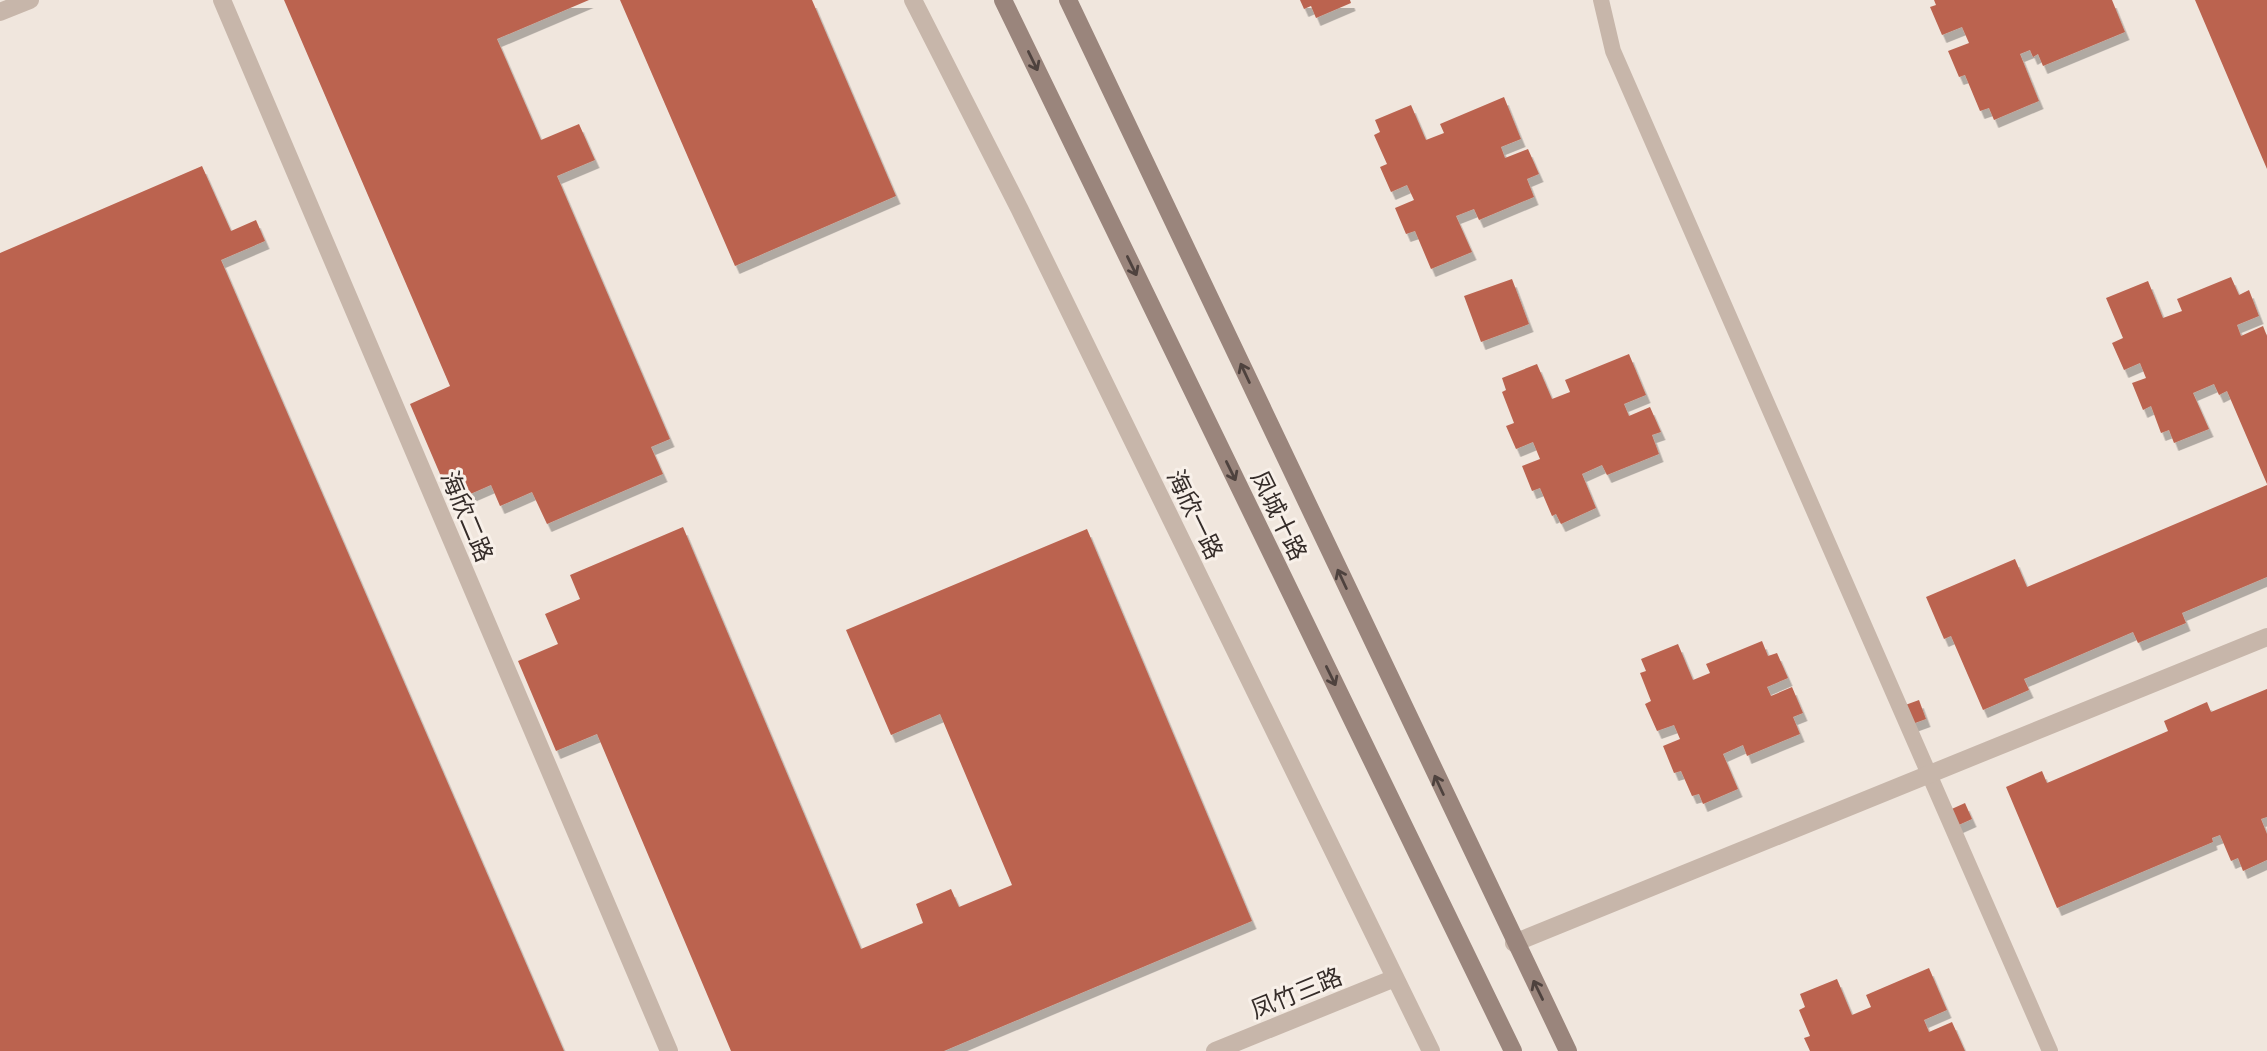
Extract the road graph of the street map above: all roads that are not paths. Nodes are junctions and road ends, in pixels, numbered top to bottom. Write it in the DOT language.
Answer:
graph roads {
  1 [pos="30,0"];
  2 [pos="222,0"];
  3 [pos="913,0"];
  4 [pos="1003,0"];
  5 [pos="1068,0"];
  6 [pos="1601,0"];
  7 [pos="0,12"];
  8 [pos="2267,637"];
  9 [pos="1927,775"];
  10 [pos="1514,943"];
  11 [pos="1395,978"];
  12 [pos="668,1051"];
  13 [pos="1215,1051"];
  14 [pos="1431,1051"];
  15 [pos="1513,1051"];
  16 [pos="1568,1051"];
  17 [pos="2050,1051"];
  1 -- 7 [label="street"];
  2 -- 12 [label="street, 海欣二路"];
  3 -- 11 [label="street, 海欣一路"];
  4 -- 15 [label="main road, 凤城十路, one-way"];
  10 -- 5 [label="main road, 凤城十路, one-way"];
  6 -- 9 [label="lane"];
  8 -- 9 [label="street"];
  9 -- 10 [label="street"];
  9 -- 17 [label="lane"];
  16 -- 10 [label="main road, 凤城十路, one-way"];
  11 -- 13 [label="street, 凤竹三路"];
  11 -- 14 [label="street, 海欣一路"];
}
